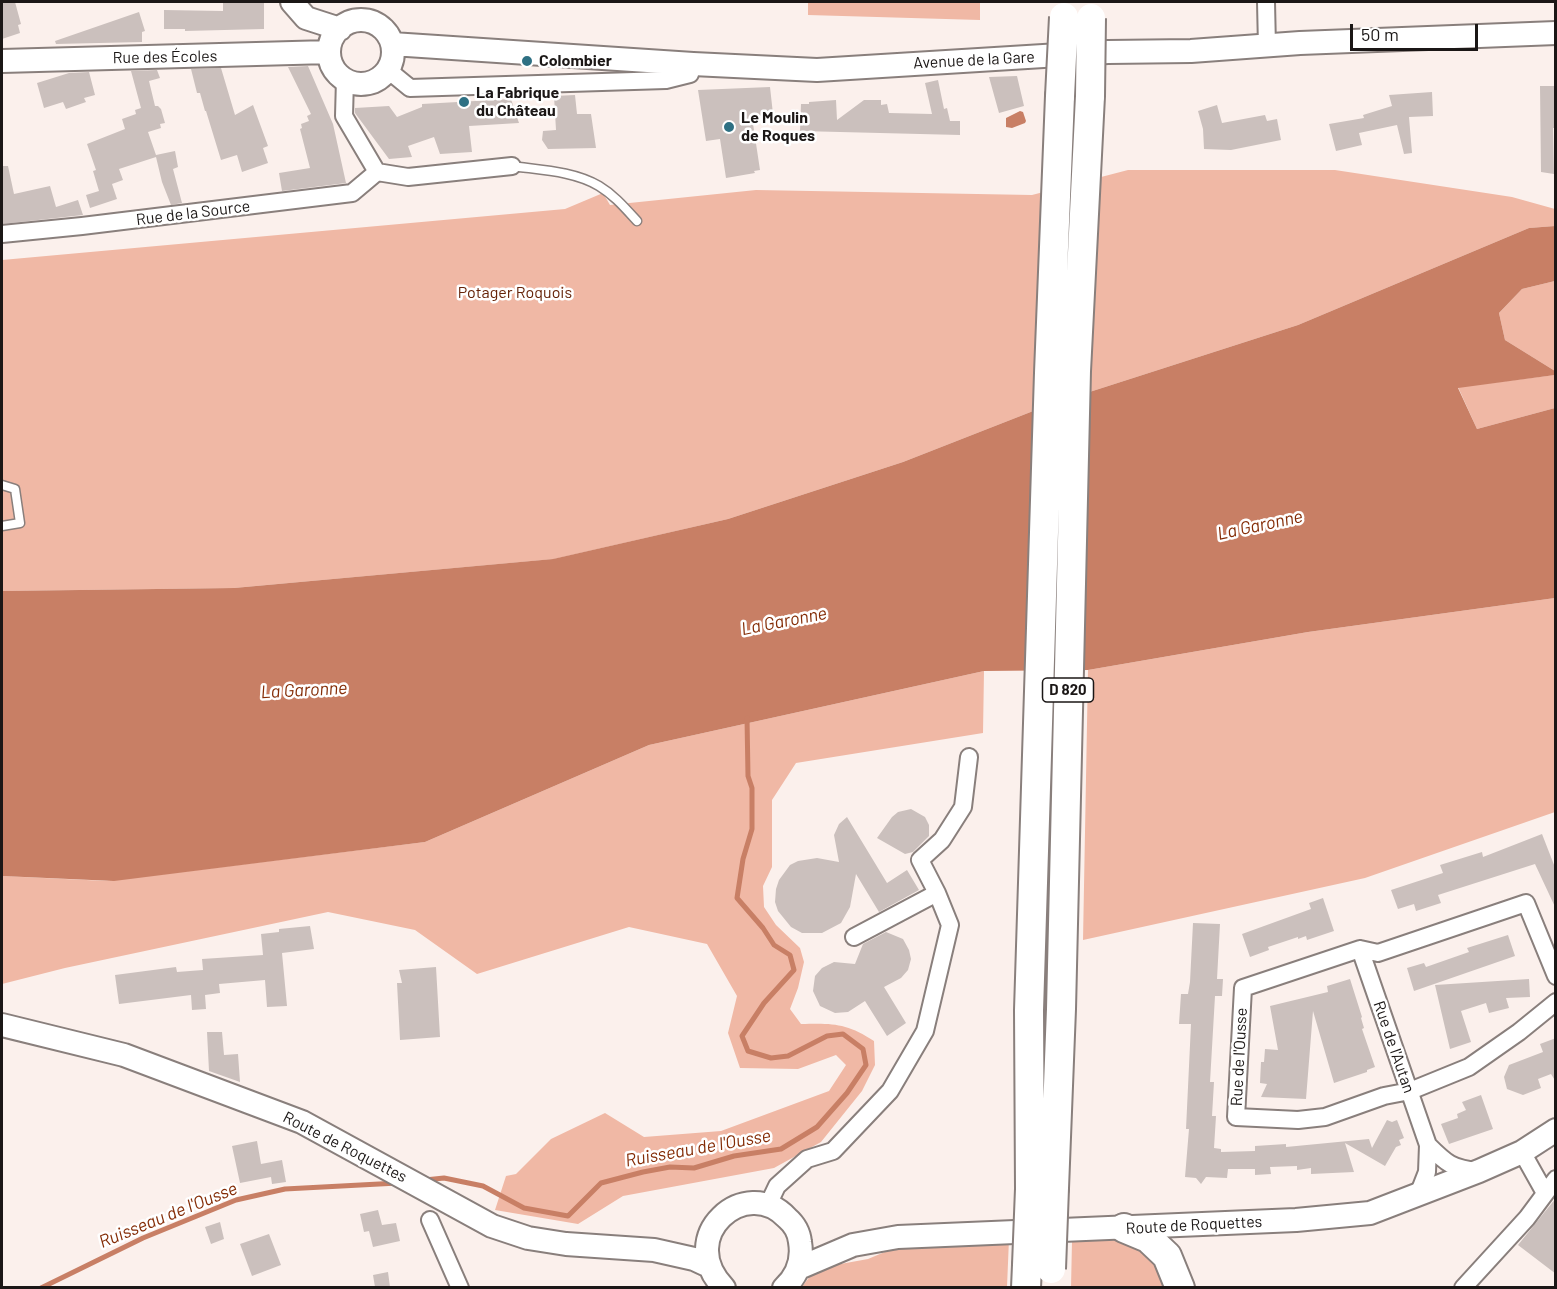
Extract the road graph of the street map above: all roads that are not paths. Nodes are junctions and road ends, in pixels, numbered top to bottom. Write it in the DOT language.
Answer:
graph roads {
  1 [pos="292,2"];
  2 [pos="1266,2"];
  3 [pos="1078,9"];
  4 [pos="340,29"];
  5 [pos="1556,33"];
  6 [pos="392,44"];
  7 [pos="1267,47"];
  8 [pos="329,51"];
  9 [pos="2,61"];
  10 [pos="693,64"];
  11 [pos="388,70"];
  12 [pos="345,79"];
  13 [pos="512,166"];
  14 [pos="377,172"];
  15 [pos="637,221"];
  16 [pos="2,234"];
  17 [pos="1062,372"];
  18 [pos="2,485"];
  19 [pos="2,526"];
  20 [pos="969,757"];
  21 [pos="937,893"];
  22 [pos="854,937"];
  23 [pos="1360,949"];
  24 [pos="1556,976"];
  25 [pos="1556,1002"];
  26 [pos="2,1025"];
  27 [pos="1410,1091"];
  28 [pos="1556,1131"];
  29 [pos="1428,1145"];
  30 [pos="1522,1152"];
  31 [pos="1479,1171"];
  32 [pos="1556,1179"];
  33 [pos="1042,1189"];
  34 [pos="1545,1193"];
  35 [pos="1418,1195"];
  36 [pos="768,1205"];
  37 [pos="430,1220"];
  38 [pos="1124,1228"];
  39 [pos="708,1238"];
  40 [pos="800,1238"];
  41 [pos="853,1245"];
  42 [pos="654,1250"];
  43 [pos="709,1266"];
  44 [pos="799,1268"];
  45 [pos="1038,1277"];
  46 [pos="460,1287"];
  47 [pos="724,1287"];
  48 [pos="784,1287"];
  49 [pos="1180,1287"];
  50 [pos="1463,1287"];
  1 -- 4 [label="street"];
  2 -- 7 [label="street"];
  3 -- 17 [label="highway, D 820, bridge"];
  3 -- 17 [label="highway, D 820, bridge"];
  4 -- 6 [label="street"];
  4 -- 8 [label="street"];
  5 -- 7 [label="street, Avenue de la Gare"];
  6 -- 10 [label="street, Avenue de la Gare"];
  6 -- 11 [label="street"];
  7 -- 10 [label="street, Avenue de la Gare"];
  8 -- 9 [label="street, Rue des Écoles"];
  8 -- 12 [label="street"];
  10 -- 11 [label="street"];
  11 -- 12 [label="street"];
  12 -- 14 [label="street"];
  13 -- 14 [label="street"];
  13 -- 15 [label="lane"];
  14 -- 16 [label="street, Rue de la Source"];
  17 -- 33 [label="highway, D 820"];
  17 -- 33 [label="highway, D 820"];
  18 -- 19 [label="lane"];
  20 -- 21 [label="street"];
  21 -- 22 [label="street"];
  21 -- 36 [label="street"];
  23 -- 24 [label="street, Rue de l'Ousse"];
  23 -- 27 [label="street, Rue de l'Autan"];
  23 -- 27 [label="street, Rue de l'Ousse"];
  25 -- 27 [label="street, Rue de l'Ousse"];
  26 -- 42 [label="street, Route de Roquettes"];
  27 -- 29 [label="street, Rue de l'Autan"];
  28 -- 30 [label="street, Route de Roquettes"];
  29 -- 31 [label="street, Rue de l'Autan"];
  29 -- 35 [label="street, Rue de l'Autan"];
  30 -- 31 [label="street, Route de Roquettes"];
  30 -- 34 [label="street"];
  31 -- 35 [label="street, Route de Roquettes"];
  32 -- 34 [label="street"];
  33 -- 45 [label="highway, D 820, bridge"];
  34 -- 50 [label="street"];
  35 -- 38 [label="street, Route de Roquettes"];
  36 -- 39 [label="street"];
  36 -- 40 [label="street"];
  37 -- 46 [label="street"];
  38 -- 41 [label="street, Route de Roquettes"];
  38 -- 49 [label="highway"];
  39 -- 42 [label="street, Route de Roquettes"];
  39 -- 43 [label="street"];
  40 -- 41 [label="street, Route de Roquettes"];
  40 -- 44 [label="street"];
  41 -- 44 [label="street, Route de Roquettes"];
  42 -- 43 [label="street, Route de Roquettes"];
  43 -- 47 [label="street"];
  44 -- 48 [label="street"];
}
